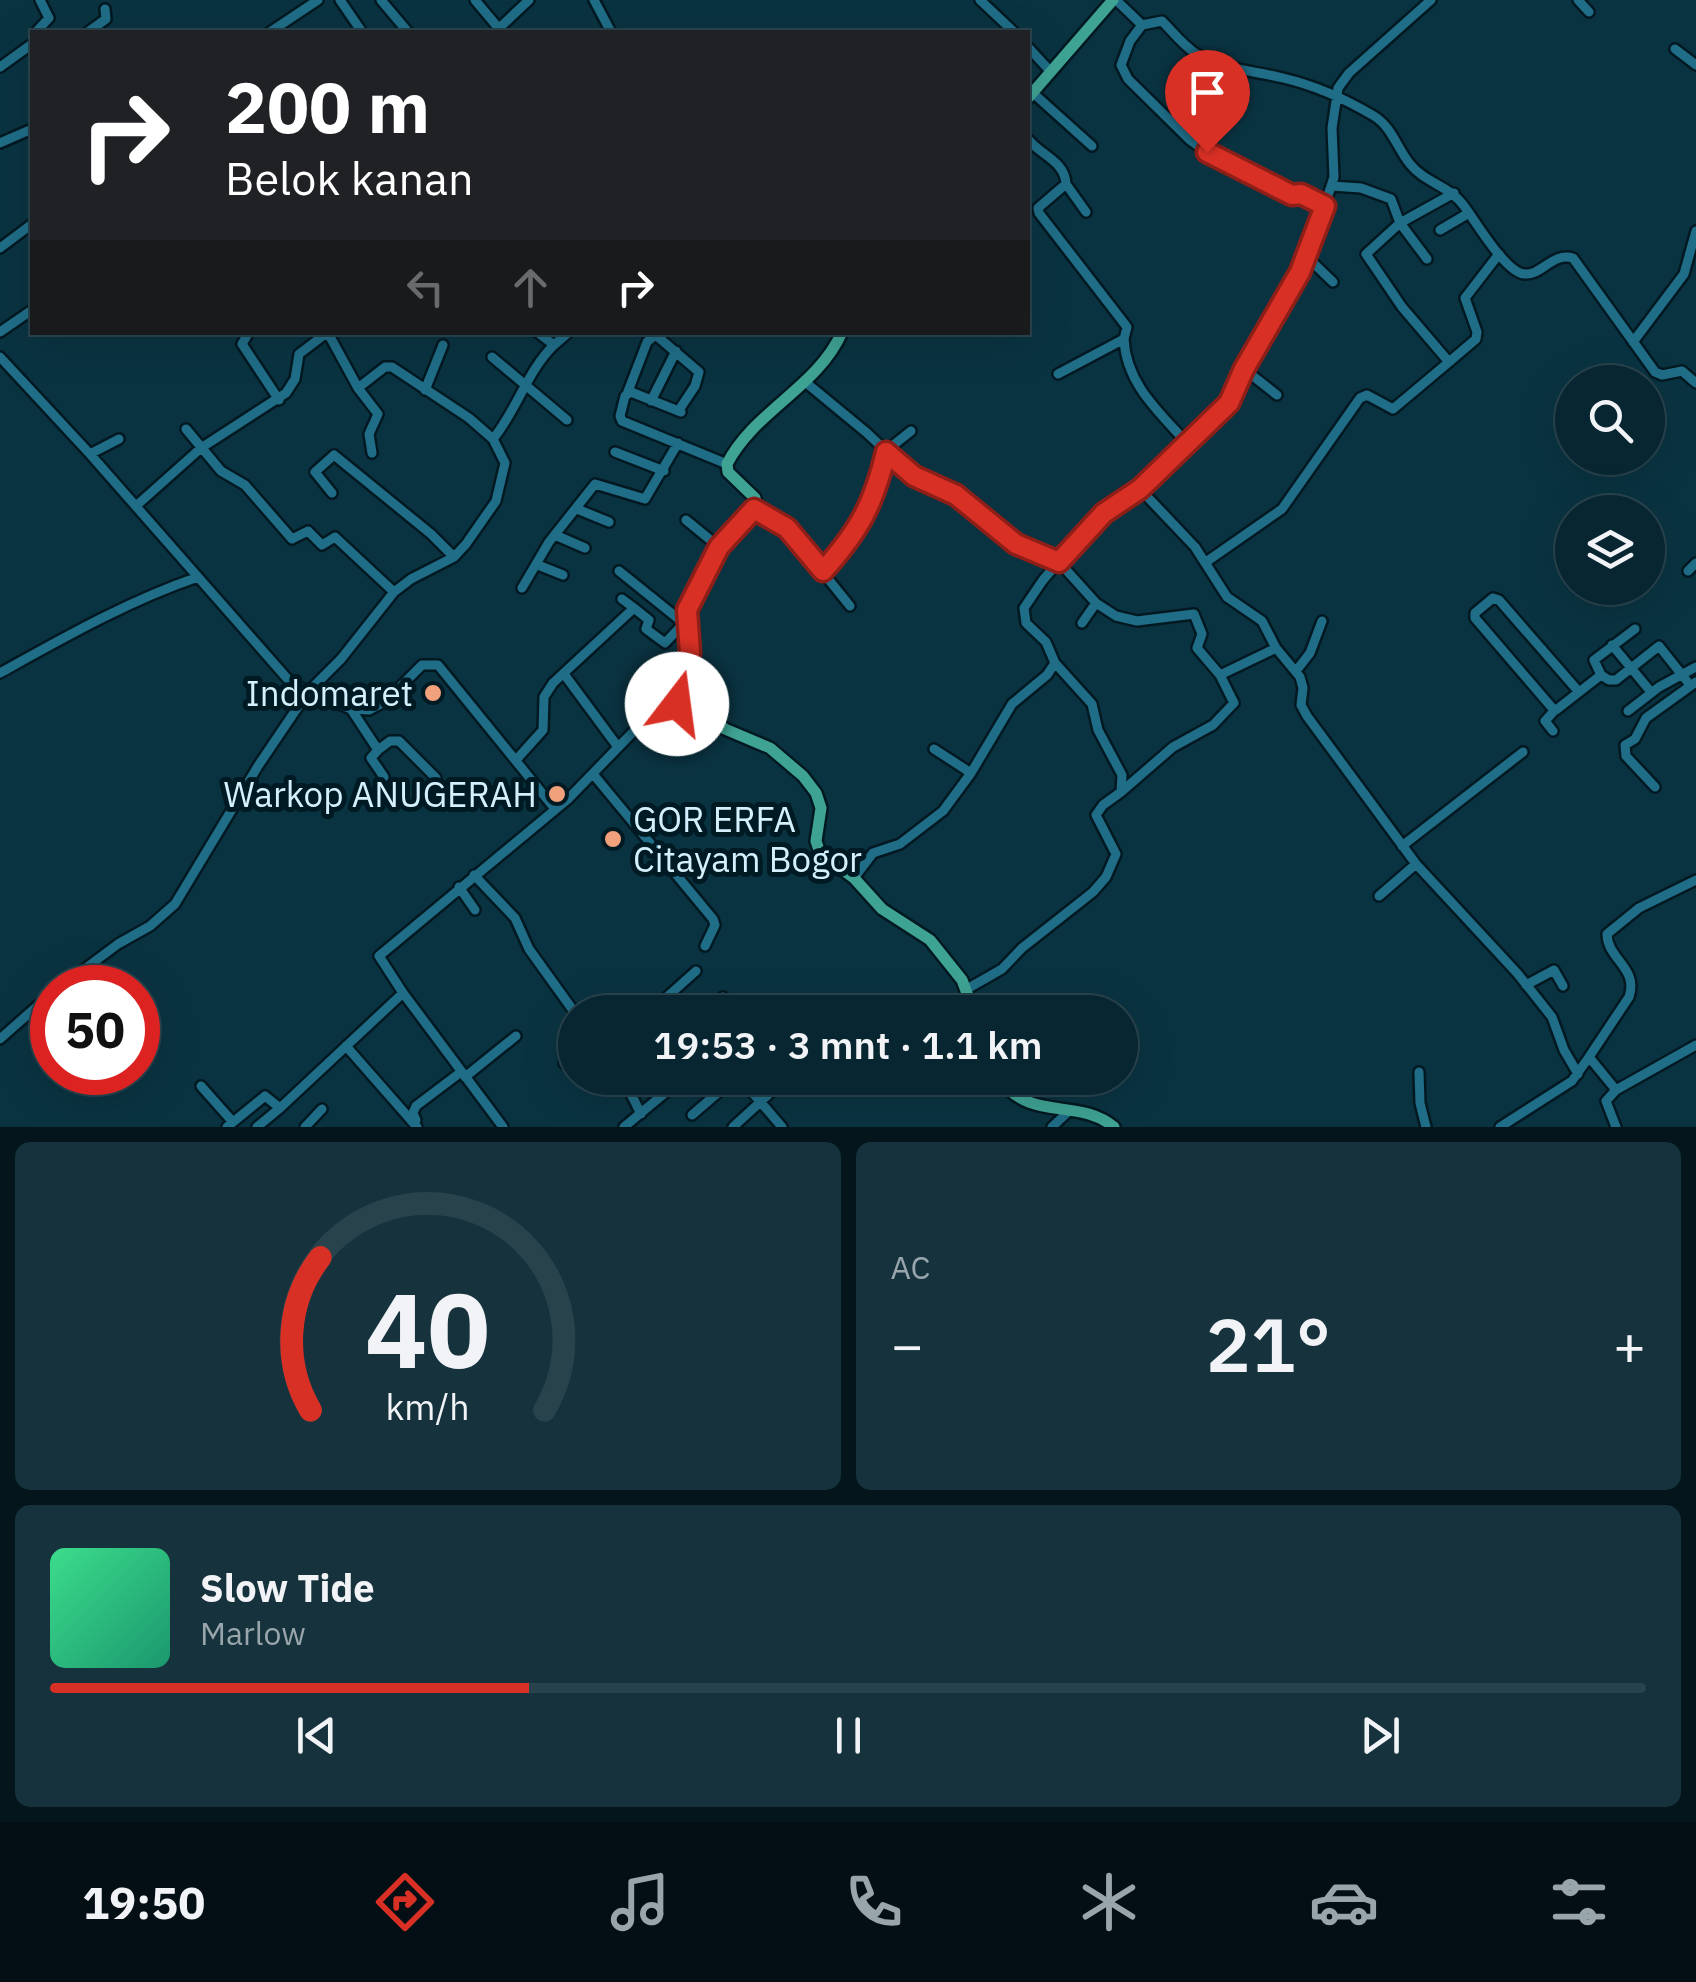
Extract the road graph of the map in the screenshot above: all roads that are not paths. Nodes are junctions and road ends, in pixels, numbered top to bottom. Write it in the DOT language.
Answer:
graph roads {
  1 [pos="40,0"];
  2 [pos="318,0"];
  3 [pos="340,0"];
  4 [pos="381,0"];
  5 [pos="474,0"];
  6 [pos="528,0"];
  7 [pos="594,0"];
  8 [pos="980,0"];
  9 [pos="1114,0"];
  10 [pos="1578,0"];
  11 [pos="1425,2"];
  12 [pos="105,10"];
  13 [pos="1589,12"];
  14 [pos="1142,24"];
  15 [pos="38,30"];
  16 [pos="91,30"];
  17 [pos="273,30"];
  18 [pos="361,30"];
  19 [pos="406,30"];
  20 [pos="498,30"];
  21 [pos="500,30"];
  22 [pos="610,30"];
  23 [pos="1012,30"];
  24 [pos="30,45"];
  25 [pos="1030,49"];
  26 [pos="1675,49"];
  27 [pos="1696,65"];
  28 [pos="0,67"];
  29 [pos="1050,72"];
  30 [pos="1030,95"];
  31 [pos="1337,97"];
  32 [pos="30,130"];
  33 [pos="1030,141"];
  34 [pos="0,142"];
  35 [pos="1092,146"];
  36 [pos="1066,184"];
  37 [pos="1332,186"];
  38 [pos="1454,193"];
  39 [pos="1325,206"];
  40 [pos="1086,212"];
  41 [pos="1469,212"];
  42 [pos="1400,223"];
  43 [pos="30,226"];
  44 [pos="1440,230"];
  45 [pos="1696,231"];
  46 [pos="0,248"];
  47 [pos="1500,254"];
  48 [pos="1306,256"];
  49 [pos="1427,259"];
  50 [pos="1333,282"];
  51 [pos="30,311"];
  52 [pos="0,332"];
  53 [pos="246,335"];
  54 [pos="329,335"];
  55 [pos="541,335"];
  56 [pos="566,335"];
  57 [pos="840,335"];
  58 [pos="310,337"];
  59 [pos="1124,339"];
  60 [pos="1633,342"];
  61 [pos="443,345"];
  62 [pos="554,346"];
  63 [pos="676,351"];
  64 [pos="492,356"];
  65 [pos="0,357"];
  66 [pos="1450,362"];
  67 [pos="1244,369"];
  68 [pos="1058,374"];
  69 [pos="804,381"];
  70 [pos="1696,383"];
  71 [pos="526,386"];
  72 [pos="358,388"];
  73 [pos="424,390"];
  74 [pos="628,394"];
  75 [pos="1276,395"];
  76 [pos="279,400"];
  77 [pos="651,401"];
  78 [pos="567,420"];
  79 [pos="186,429"];
  80 [pos="912,431"];
  81 [pos="119,439"];
  82 [pos="493,439"];
  83 [pos="1186,442"];
  84 [pos="678,443"];
  85 [pos="201,448"];
  86 [pos="615,452"];
  87 [pos="886,452"];
  88 [pos="372,453"];
  89 [pos="90,454"];
  90 [pos="727,464"];
  91 [pos="664,471"];
  92 [pos="1140,489"];
  93 [pos="332,493"];
  94 [pos="136,506"];
  95 [pos="578,508"];
  96 [pos="754,509"];
  97 [pos="686,520"];
  98 [pos="609,522"];
  99 [pos="555,535"];
  100 [pos="719,547"];
  101 [pos="584,548"];
  102 [pos="454,556"];
  103 [pos="1059,562"];
  104 [pos="1206,562"];
  105 [pos="538,565"];
  106 [pos="620,571"];
  107 [pos="823,571"];
  108 [pos="564,576"];
  109 [pos="198,577"];
  110 [pos="522,588"];
  111 [pos="394,592"];
  112 [pos="622,599"];
  113 [pos="1096,603"];
  114 [pos="850,606"];
  115 [pos="634,608"];
  116 [pos="1322,621"];
  117 [pos="1082,623"];
  118 [pos="685,624"];
  119 [pos="1635,628"];
  120 [pos="1612,645"];
  121 [pos="1276,648"];
  122 [pos="1055,663"];
  123 [pos="1696,667"];
  124 [pos="1632,669"];
  125 [pos="1296,672"];
  126 [pos="0,673"];
  127 [pos="1681,673"];
  128 [pos="564,674"];
  129 [pos="1601,674"];
  130 [pos="1220,675"];
  131 [pos="1693,684"];
  132 [pos="308,692"];
  133 [pos="1579,692"];
  134 [pos="1652,692"];
  135 [pos="677,704"];
  136 [pos="351,709"];
  137 [pos="1555,710"];
  138 [pos="1628,711"];
  139 [pos="1554,731"];
  140 [pos="618,747"];
  141 [pos="934,748"];
  142 [pos="378,750"];
  143 [pos="1523,752"];
  144 [pos="516,760"];
  145 [pos="971,773"];
  146 [pos="594,774"];
  147 [pos="384,777"];
  148 [pos="436,778"];
  149 [pos="1655,787"];
  150 [pos="1121,792"];
  151 [pos="555,809"];
  152 [pos="1402,846"];
  153 [pos="1416,864"];
  154 [pos="474,875"];
  155 [pos="854,878"];
  156 [pos="1696,880"];
  157 [pos="459,887"];
  158 [pos="1379,896"];
  159 [pos="475,910"];
  160 [pos="705,946"];
  161 [pos="90,965"];
  162 [pos="696,971"];
  163 [pos="1526,984"];
  164 [pos="1563,986"];
  165 [pos="967,988"];
  166 [pos="403,994"];
  167 [pos="562,995"];
  168 [pos="669,995"];
  169 [pos="969,995"];
  170 [pos="30,1012"];
  171 [pos="516,1036"];
  172 [pos="0,1039"];
  173 [pos="1696,1045"];
  174 [pos="346,1046"];
  175 [pos="1589,1057"];
  176 [pos="1419,1072"];
  177 [pos="463,1074"];
  178 [pos="1578,1074"];
  179 [pos="201,1086"];
  180 [pos="1616,1090"];
  181 [pos="632,1095"];
  182 [pos="663,1095"];
  183 [pos="717,1095"];
  184 [pos="755,1095"];
  185 [pos="769,1095"];
  186 [pos="1017,1095"];
  187 [pos="762,1102"];
  188 [pos="280,1108"];
  189 [pos="322,1108"];
  190 [pos="1069,1111"];
  191 [pos="641,1114"];
  192 [pos="692,1116"];
  193 [pos="230,1124"];
  194 [pos="257,1127"];
  195 [pos="304,1127"];
  196 [pos="418,1127"];
  197 [pos="503,1127"];
  198 [pos="624,1127"];
  199 [pos="733,1127"];
  200 [pos="782,1127"];
  201 [pos="1052,1127"];
  202 [pos="1114,1127"];
  203 [pos="1426,1127"];
  204 [pos="1500,1127"];
  205 [pos="1616,1127"];
  1 -- 15 [label="street"];
  2 -- 17 [label="street"];
  3 -- 18 [label="street"];
  4 -- 19 [label="street"];
  5 -- 20 [label="street"];
  6 -- 21 [label="street"];
  7 -- 22 [label="street"];
  8 -- 23 [label="street"];
  9 -- 14 [label="street"];
  9 -- 29 [label="main road"];
  10 -- 13 [label="street"];
  11 -- 31 [label="street"];
  12 -- 16 [label="street"];
  14 -- 31 [label="street"];
  14 -- 39 [label="street"];
  24 -- 28 [label="street"];
  25 -- 29 [label="street"];
  26 -- 27 [label="street"];
  29 -- 30 [label="main road"];
  30 -- 35 [label="street"];
  31 -- 37 [label="street"];
  31 -- 38 [label="street"];
  32 -- 34 [label="street"];
  33 -- 36 [label="street"];
  36 -- 40 [label="street"];
  36 -- 59 [label="street"];
  37 -- 39 [label="street"];
  37 -- 42 [label="street"];
  38 -- 41 [label="street"];
  38 -- 42 [label="street"];
  39 -- 48 [label="street"];
  41 -- 44 [label="street"];
  41 -- 47 [label="street"];
  42 -- 49 [label="street"];
  42 -- 66 [label="street"];
  43 -- 46 [label="street"];
  45 -- 60 [label="street"];
  47 -- 60 [label="street"];
  47 -- 66 [label="street"];
  48 -- 50 [label="street"];
  48 -- 67 [label="street"];
  51 -- 52 [label="street"];
  53 -- 76 [label="street"];
  54 -- 72 [label="street"];
  55 -- 62 [label="street"];
  56 -- 62 [label="street"];
  57 -- 69 [label="main road"];
  58 -- 76 [label="street"];
  59 -- 68 [label="street"];
  59 -- 83 [label="street"];
  60 -- 70 [label="street"];
  61 -- 73 [label="street"];
  62 -- 71 [label="street"];
  63 -- 74 [label="street"];
  63 -- 77 [label="street"];
  63 -- 77 [label="street"];
  64 -- 71 [label="street"];
  65 -- 89 [label="street"];
  66 -- 104 [label="street"];
  67 -- 75 [label="street"];
  67 -- 83 [label="street"];
  69 -- 87 [label="street"];
  69 -- 90 [label="main road"];
  71 -- 78 [label="street"];
  71 -- 82 [label="street"];
  72 -- 73 [label="street"];
  72 -- 88 [label="street"];
  73 -- 82 [label="street"];
  74 -- 77 [label="street"];
  74 -- 84 [label="street"];
  76 -- 85 [label="street"];
  79 -- 85 [label="street"];
  80 -- 87 [label="street"];
  81 -- 89 [label="street"];
  82 -- 102 [label="street"];
  83 -- 92 [label="street"];
  84 -- 90 [label="street"];
  84 -- 91 [label="street"];
  85 -- 94 [label="street"];
  85 -- 111 [label="street"];
  86 -- 91 [label="street"];
  87 -- 103 [label="street"];
  87 -- 107 [label="street"];
  89 -- 94 [label="street"];
  90 -- 96 [label="main road"];
  91 -- 95 [label="street"];
  92 -- 103 [label="street"];
  92 -- 104 [label="street"];
  93 -- 102 [label="street"];
  94 -- 109 [label="street"];
  95 -- 98 [label="street"];
  95 -- 99 [label="street"];
  96 -- 100 [label="main road"];
  96 -- 107 [label="street"];
  97 -- 100 [label="street"];
  99 -- 101 [label="street"];
  99 -- 105 [label="street"];
  100 -- 118 [label="main road"];
  102 -- 111 [label="street"];
  103 -- 113 [label="street"];
  103 -- 122 [label="street"];
  104 -- 121 [label="street"];
  105 -- 108 [label="street"];
  105 -- 110 [label="street"];
  106 -- 118 [label="street"];
  107 -- 114 [label="street"];
  109 -- 126 [label="street"];
  109 -- 132 [label="street"];
  111 -- 132 [label="street"];
  112 -- 115 [label="street"];
  113 -- 117 [label="street"];
  113 -- 130 [label="street"];
  115 -- 118 [label="street"];
  115 -- 128 [label="street"];
  116 -- 125 [label="street"];
  118 -- 135 [label="main road"];
  119 -- 120 [label="street"];
  120 -- 124 [label="street"];
  120 -- 129 [label="street"];
  121 -- 125 [label="street"];
  121 -- 130 [label="street"];
  122 -- 145 [label="street"];
  122 -- 150 [label="street"];
  123 -- 127 [label="street"];
  124 -- 127 [label="street"];
  124 -- 129 [label="street"];
  124 -- 134 [label="street"];
  125 -- 152 [label="street"];
  127 -- 131 [label="street"];
  127 -- 134 [label="street"];
  128 -- 140 [label="street"];
  128 -- 144 [label="street"];
  129 -- 133 [label="street"];
  130 -- 150 [label="street"];
  131 -- 149 [label="street"];
  132 -- 136 [label="street"];
  132 -- 161 [label="street"];
  133 -- 137 [label="street"];
  133 -- 137 [label="street"];
  134 -- 138 [label="street"];
  135 -- 140 [label="street"];
  135 -- 155 [label="main road"];
  136 -- 142 [label="street"];
  136 -- 144 [label="street"];
  137 -- 139 [label="street"];
  140 -- 146 [label="street"];
  141 -- 145 [label="street"];
  142 -- 147 [label="street"];
  142 -- 148 [label="street"];
  143 -- 152 [label="street"];
  144 -- 151 [label="street"];
  145 -- 155 [label="street"];
  146 -- 151 [label="street"];
  146 -- 160 [label="street"];
  150 -- 165 [label="street"];
  151 -- 154 [label="street"];
  152 -- 153 [label="street"];
  153 -- 158 [label="street"];
  153 -- 163 [label="street"];
  154 -- 157 [label="street"];
  154 -- 167 [label="street"];
  155 -- 165 [label="main road"];
  156 -- 175 [label="street"];
  157 -- 159 [label="street"];
  157 -- 166 [label="street"];
  162 -- 168 [label="street"];
  163 -- 164 [label="street"];
  163 -- 178 [label="street"];
  165 -- 169 [label="main road"];
  166 -- 174 [label="street"];
  166 -- 177 [label="street"];
  170 -- 172 [label="street"];
  171 -- 177 [label="street"];
  173 -- 180 [label="street"];
  174 -- 188 [label="street"];
  174 -- 196 [label="street"];
  175 -- 178 [label="street"];
  175 -- 180 [label="street"];
  176 -- 203 [label="street"];
  177 -- 196 [label="street"];
  177 -- 197 [label="street"];
  178 -- 204 [label="street"];
  179 -- 193 [label="street"];
  180 -- 205 [label="street"];
  181 -- 191 [label="street"];
  182 -- 191 [label="street"];
  183 -- 192 [label="street"];
  184 -- 187 [label="street"];
  185 -- 187 [label="street"];
  186 -- 190 [label="main road"];
  187 -- 199 [label="street"];
  187 -- 200 [label="street"];
  188 -- 193 [label="street"];
  188 -- 194 [label="street"];
  189 -- 195 [label="street"];
  190 -- 201 [label="street"];
  190 -- 202 [label="main road"];
  191 -- 198 [label="street"];
}
